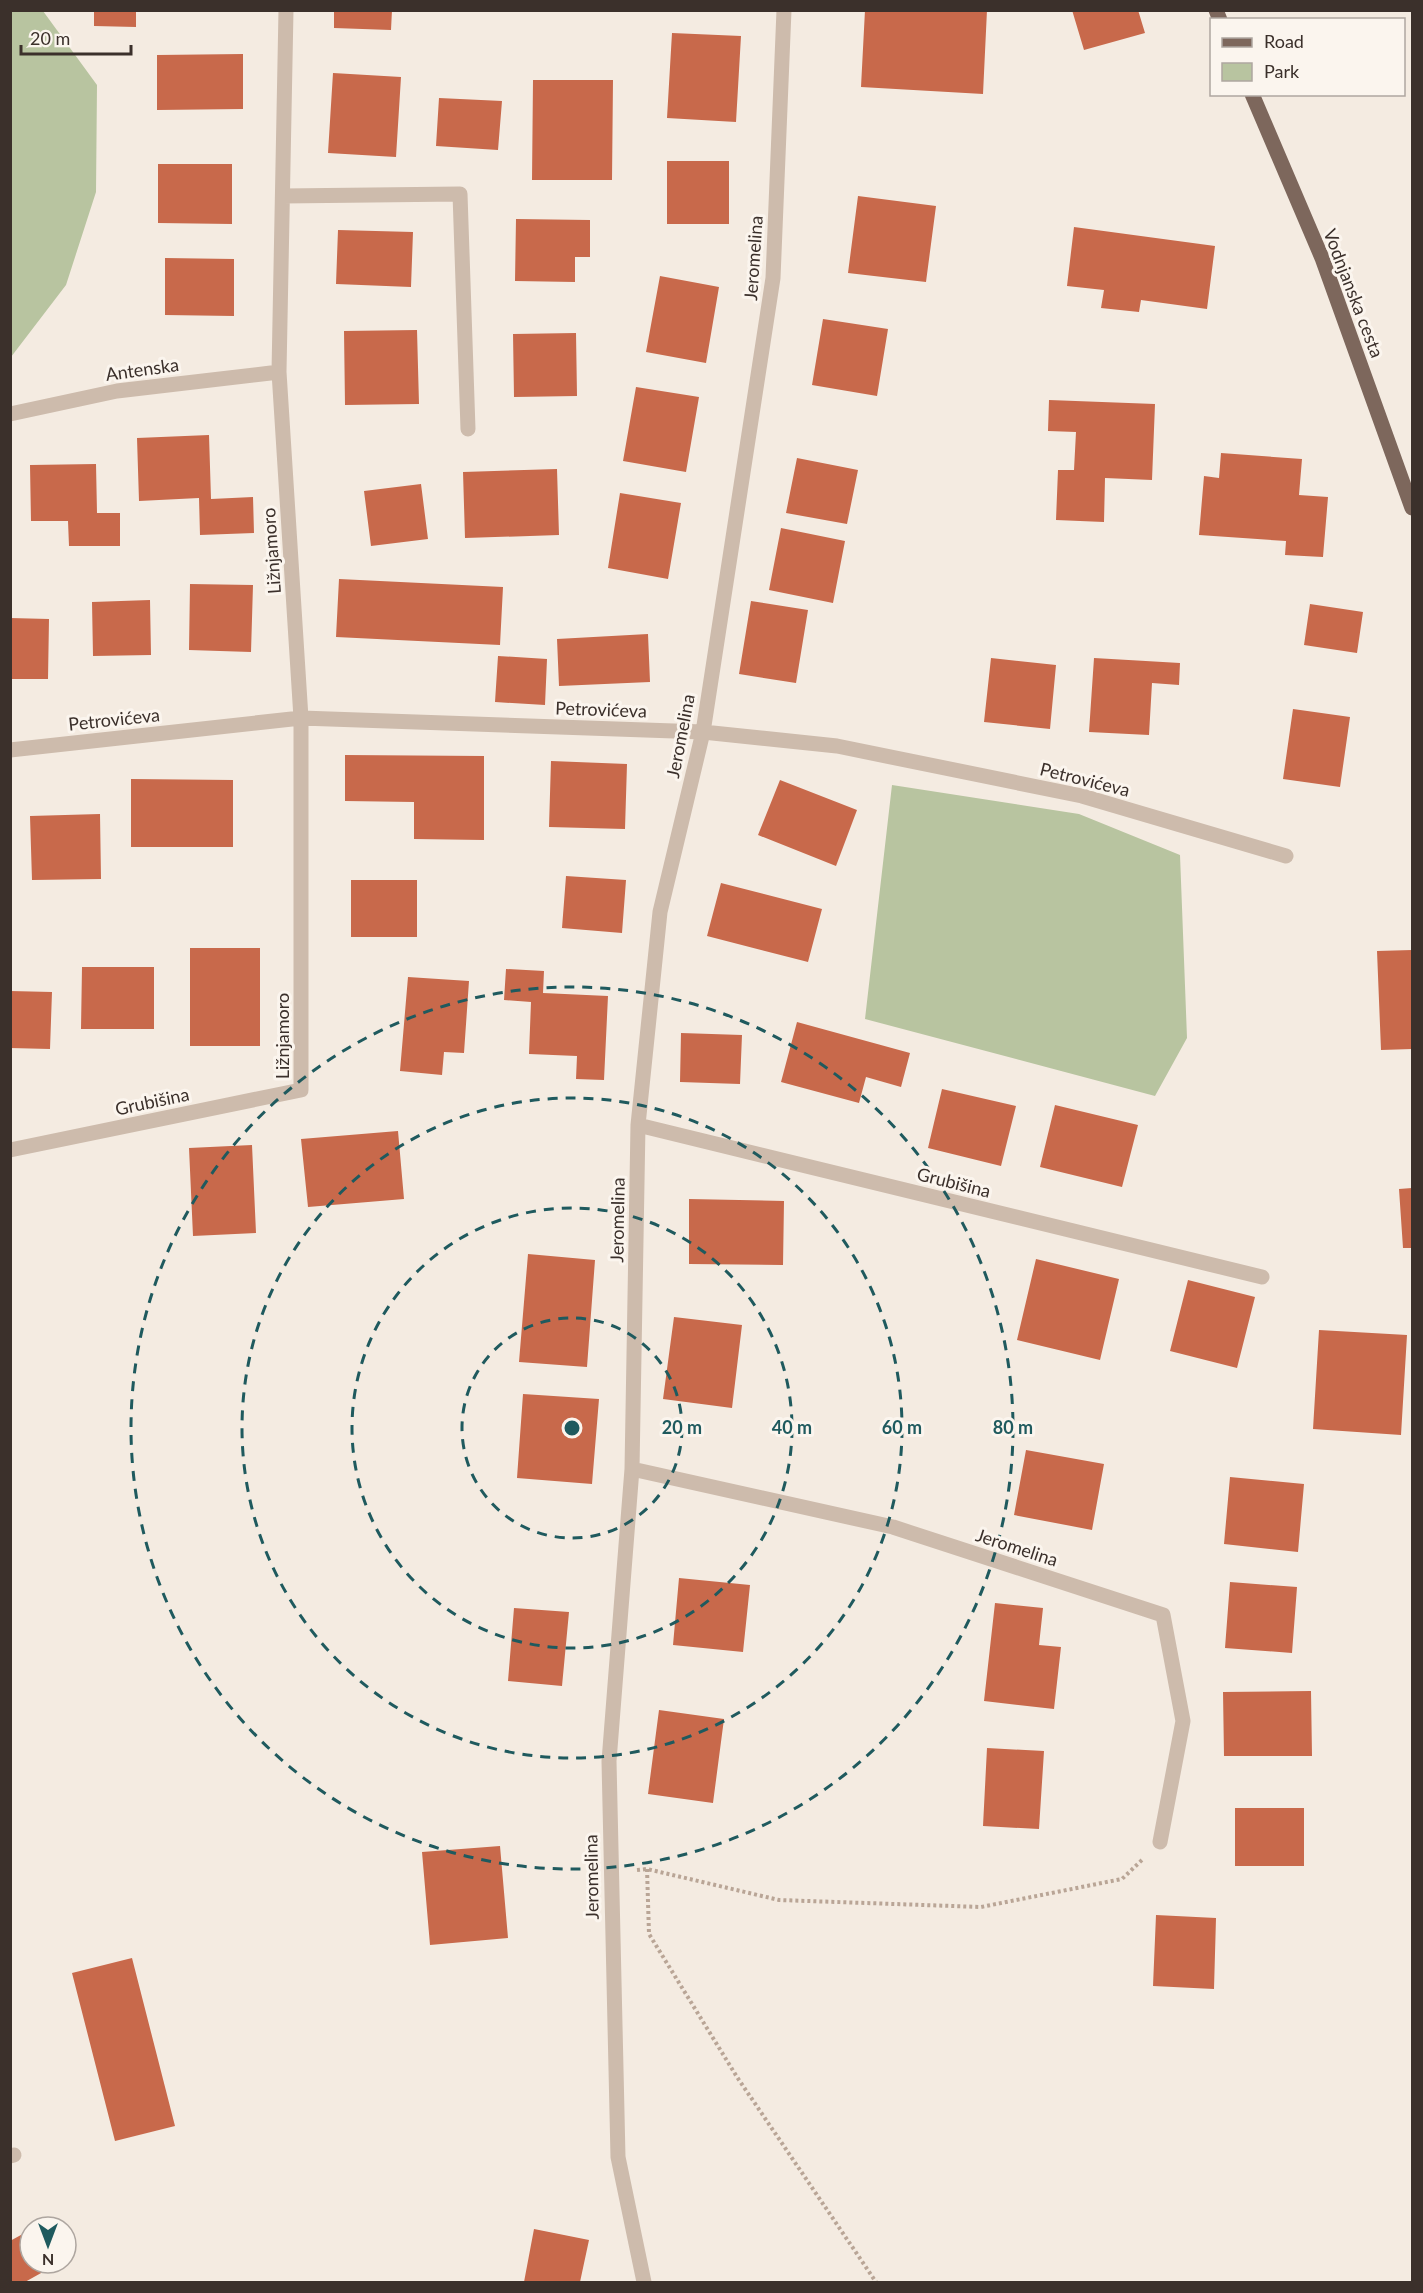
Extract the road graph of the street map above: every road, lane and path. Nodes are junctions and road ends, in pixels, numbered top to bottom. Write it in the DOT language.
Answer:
graph roads {
  1 [pos="286,10"];
  2 [pos="784,10"];
  3 [pos="1253,96"];
  4 [pos="283,196"];
  5 [pos="279,372"];
  6 [pos="10,414"];
  7 [pos="468,429"];
  8 [pos="1413,508"];
  9 [pos="301,718"];
  10 [pos="702,732"];
  11 [pos="10,750"];
  12 [pos="1286,856"];
  13 [pos="301,1090"];
  14 [pos="638,1125"];
  15 [pos="10,1150"];
  16 [pos="1262,1277"];
  17 [pos="632,1469"];
  18 [pos="1160,1842"];
  19 [pos="647,1869"];
  20 [pos="610,1871"];
  21 [pos="644,2283"];
  22 [pos="876,2283"];
  1 -- 4 [label="street, Ližnjamoro"];
  2 -- 10 [label="street, Jeromelina"];
  3 -- 8 [label="main road, Vodnjanska cesta"];
  4 -- 5 [label="street, Ližnjamoro"];
  4 -- 7 [label="street"];
  5 -- 6 [label="street, Antenska"];
  5 -- 9 [label="street, Ližnjamoro"];
  9 -- 10 [label="street, Petrovićeva"];
  9 -- 11 [label="street, Petrovićeva"];
  9 -- 13 [label="street, Ližnjamoro"];
  10 -- 12 [label="street, Petrovićeva"];
  10 -- 14 [label="street, Jeromelina"];
  13 -- 15 [label="street, Grubišina"];
  14 -- 16 [label="street, Grubišina"];
  14 -- 17 [label="street, Jeromelina"];
  17 -- 18 [label="street, Jeromelina"];
  17 -- 20 [label="street, Jeromelina"];
  18 -- 19 [label="path"];
  19 -- 20 [label="path"];
  19 -- 22 [label="path"];
  20 -- 21 [label="street, Jeromelina"];
}
